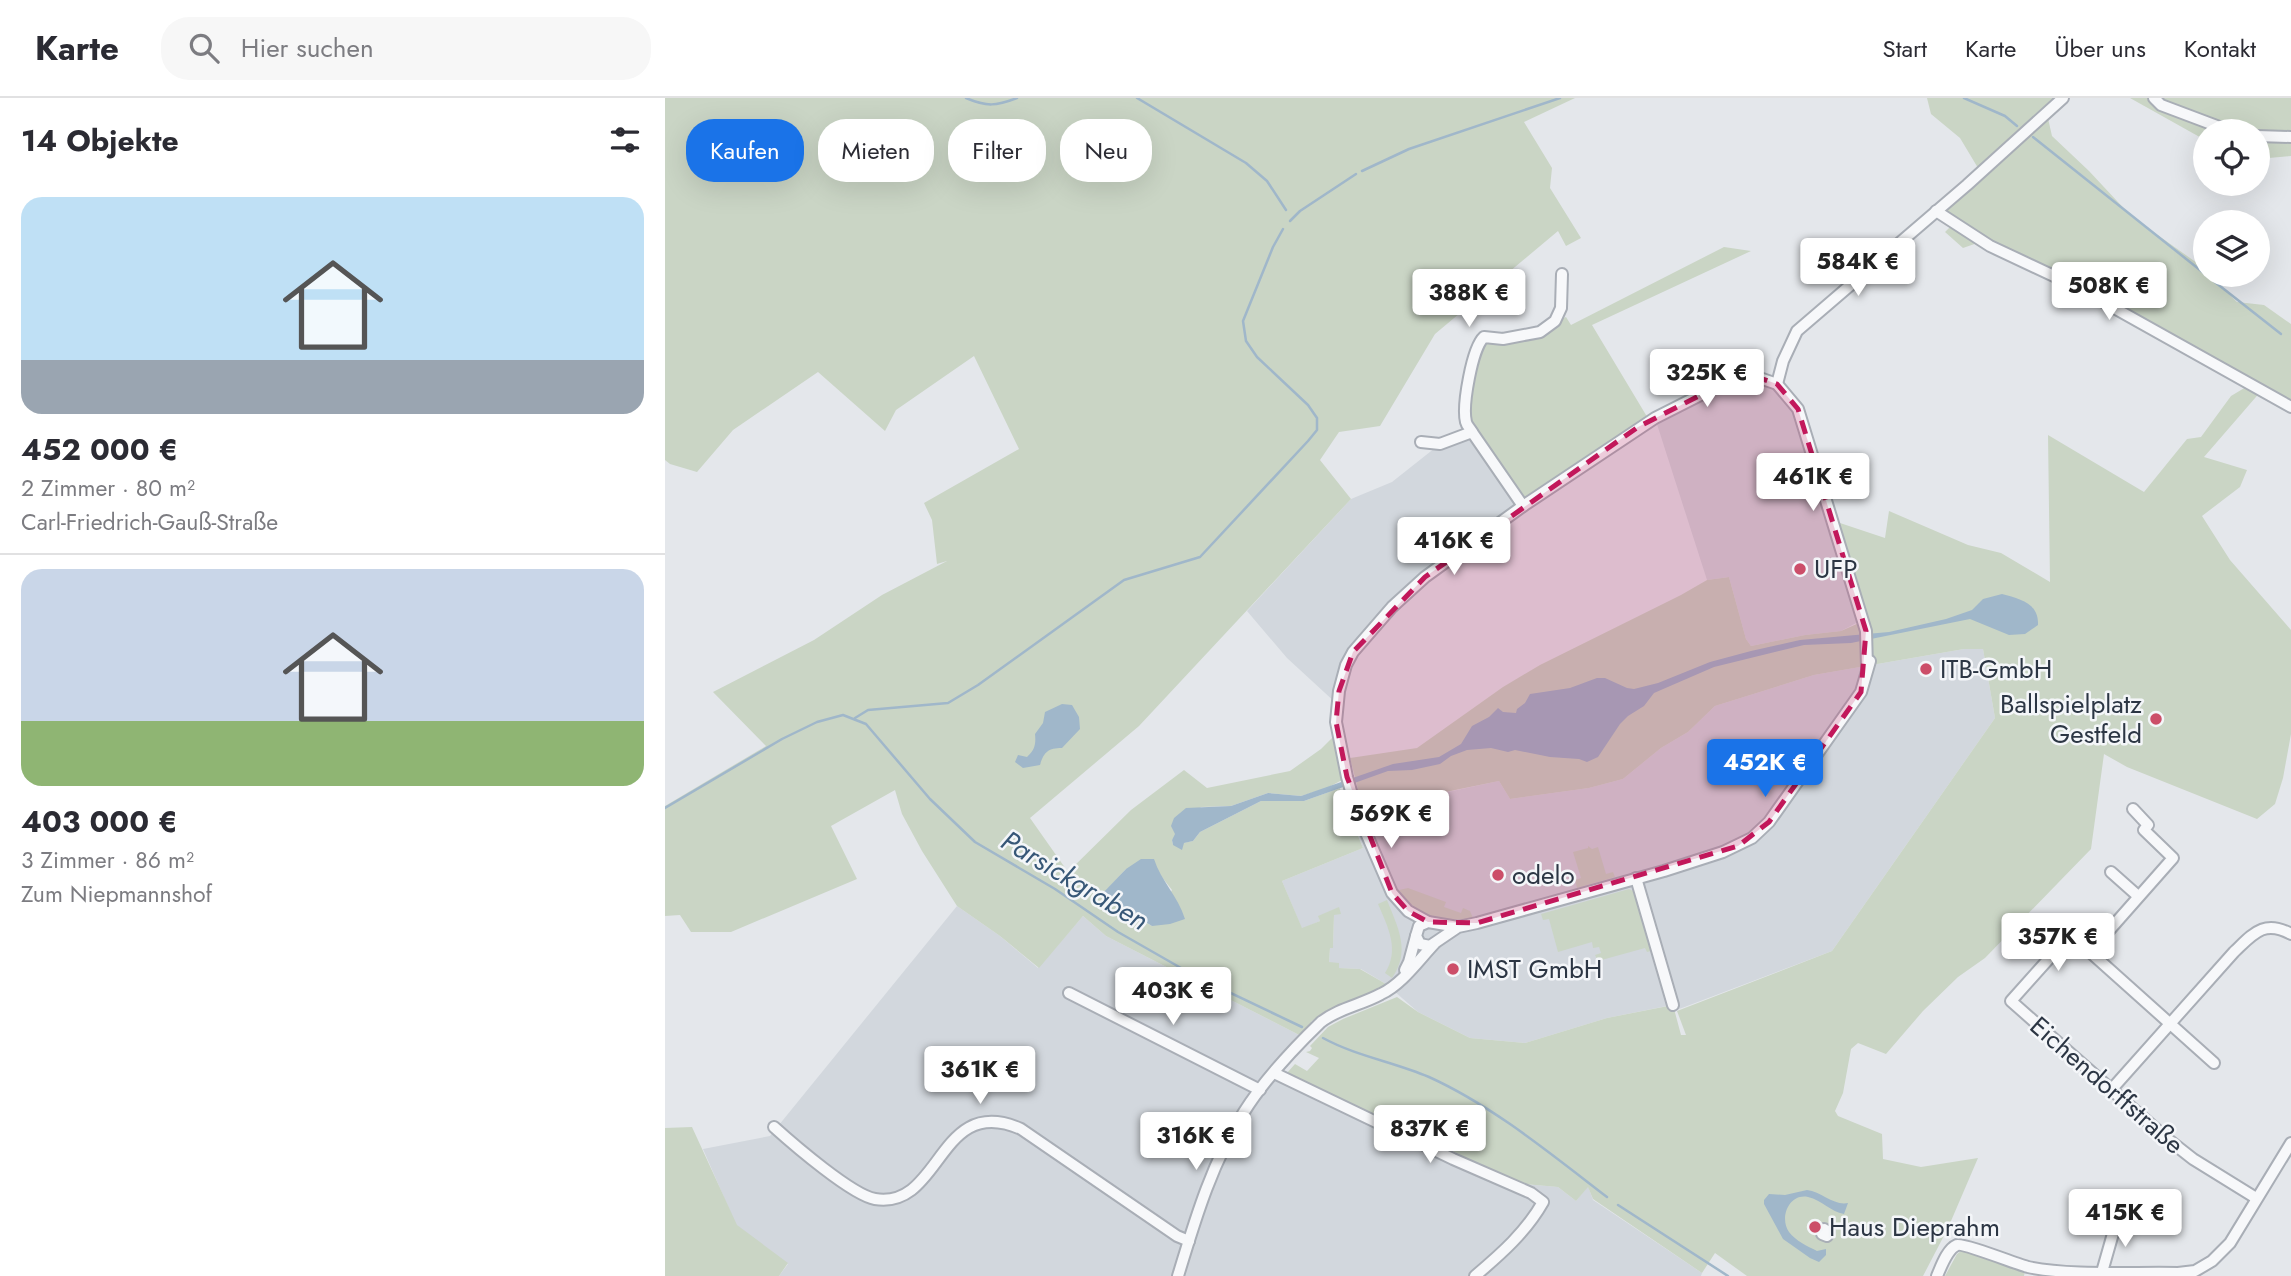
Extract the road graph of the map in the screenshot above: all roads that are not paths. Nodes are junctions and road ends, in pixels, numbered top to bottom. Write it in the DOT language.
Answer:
graph roads {
  1 [pos="2063,98"];
  2 [pos="2154,98"];
  3 [pos="2197,119"];
  4 [pos="2270,136"];
  5 [pos="2291,137"];
  6 [pos="1935,211"];
  7 [pos="1562,274"];
  8 [pos="1777,384"];
  9 [pos="2291,407"];
  10 [pos="1472,432"];
  11 [pos="1421,442"];
  12 [pos="1523,506"];
  13 [pos="2133,809"];
  14 [pos="2111,872"];
  15 [pos="1636,878"];
  16 [pos="2138,896"];
  17 [pos="1408,911"];
  18 [pos="1432,923"];
  19 [pos="2080,925"];
  20 [pos="1458,927"];
  21 [pos="2291,934"];
  22 [pos="1416,935"];
  23 [pos="1435,943"];
  24 [pos="1398,981"];
  25 [pos="1069,993"];
  26 [pos="1673,1005"];
  27 [pos="2169,1023"];
  28 [pos="2214,1063"];
  29 [pos="1274,1073"];
  30 [pos="1260,1090"];
  31 [pos="2111,1090"];
  32 [pos="774,1127"];
  33 [pos="2289,1150"];
  34 [pos="2256,1198"];
  35 [pos="2127,1215"];
  36 [pos="1189,1241"];
  37 [pos="2102,1272"];
  38 [pos="2079,1274"];
  39 [pos="1178,1276"];
  40 [pos="1475,1276"];
  41 [pos="1937,1276"];
  1 -- 6 [label="street"];
  2 -- 3 [label="street"];
  4 -- 5 [label="street"];
  6 -- 8 [label="street"];
  6 -- 9 [label="street"];
  7 -- 10 [label="street"];
  8 -- 12 [label="street"];
  8 -- 15 [label="street"];
  10 -- 11 [label="street"];
  10 -- 12 [label="street"];
  12 -- 17 [label="street"];
  13 -- 16 [label="street"];
  14 -- 16 [label="street"];
  15 -- 20 [label="street"];
  15 -- 26 [label="street"];
  16 -- 27 [label="street"];
  17 -- 18 [label="street"];
  17 -- 22 [label="street"];
  18 -- 20 [label="street"];
  18 -- 22 [label="street"];
  18 -- 23 [label="street"];
  19 -- 31 [label="street, Eichendorffstraße"];
  20 -- 23 [label="street"];
  21 -- 27 [label="street"];
  22 -- 23 [label="street"];
  22 -- 24 [label="street"];
  23 -- 24 [label="street"];
  24 -- 29 [label="street"];
  25 -- 30 [label="street"];
  27 -- 28 [label="street"];
  27 -- 31 [label="street"];
  29 -- 30 [label="street"];
  29 -- 40 [label="street"];
  30 -- 36 [label="street"];
  31 -- 34 [label="street, Eichendorffstraße"];
  32 -- 36 [label="street"];
  33 -- 34 [label="street"];
  34 -- 37 [label="street"];
  35 -- 37 [label="street"];
  36 -- 39 [label="street"];
  37 -- 38 [label="street"];
  38 -- 41 [label="street"];
}
